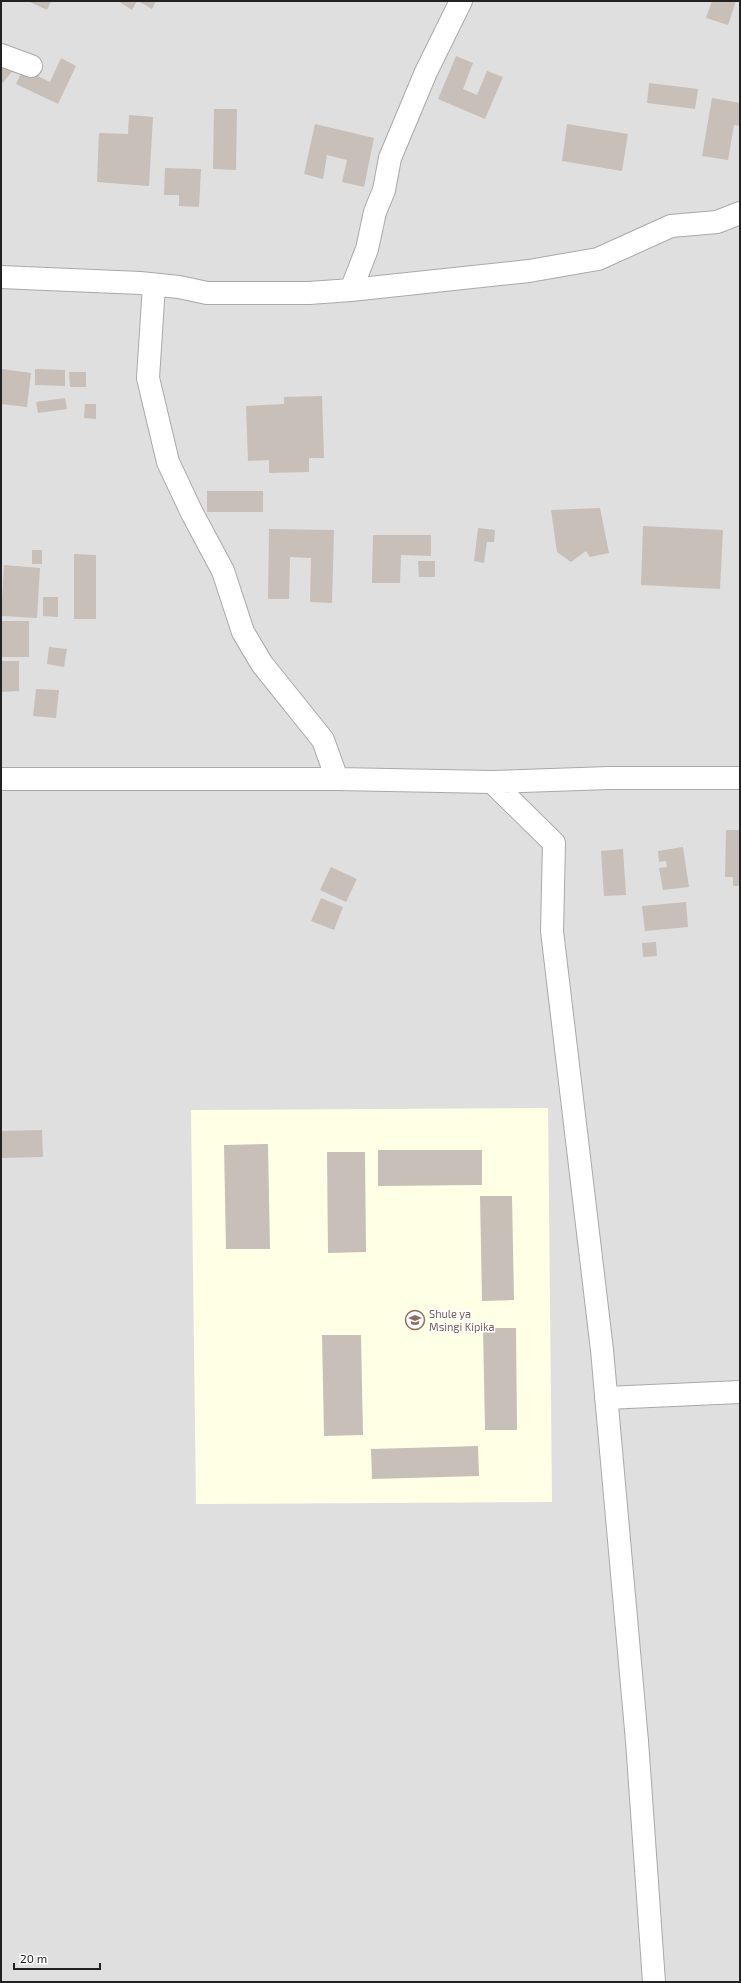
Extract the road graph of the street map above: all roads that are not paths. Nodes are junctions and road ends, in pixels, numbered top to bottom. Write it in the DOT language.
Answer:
graph roads {
  1 [pos="462,1"];
  2 [pos="1,55"];
  3 [pos="31,66"];
  4 [pos="740,213"];
  5 [pos="1,277"];
  6 [pos="154,285"];
  7 [pos="352,290"];
  8 [pos="337,778"];
  9 [pos="740,778"];
  10 [pos="1,780"];
  11 [pos="492,782"];
  12 [pos="740,1392"];
  13 [pos="606,1398"];
  14 [pos="654,1982"];
  1 -- 7 [label="street"];
  2 -- 3 [label="street"];
  4 -- 7 [label="street"];
  5 -- 6 [label="street"];
  6 -- 7 [label="street"];
  6 -- 8 [label="street"];
  8 -- 10 [label="street"];
  8 -- 11 [label="street"];
  9 -- 11 [label="street"];
  11 -- 13 [label="street"];
  12 -- 13 [label="street"];
  13 -- 14 [label="street"];
}
